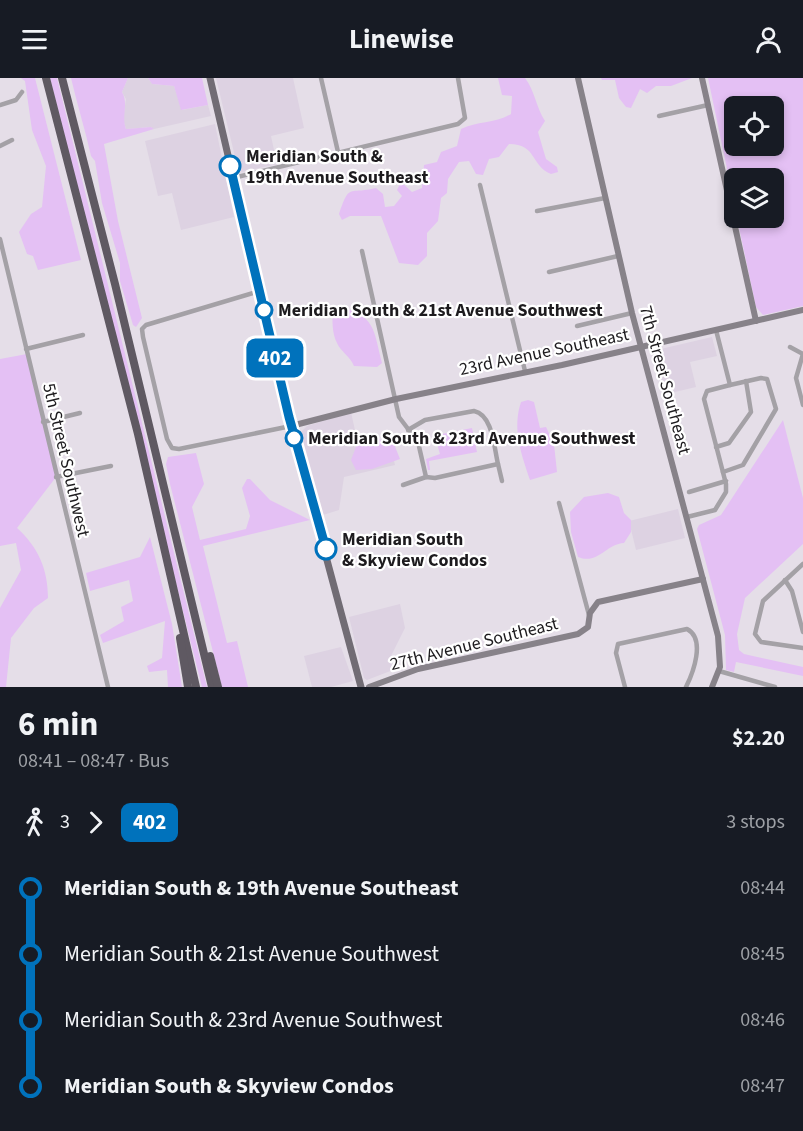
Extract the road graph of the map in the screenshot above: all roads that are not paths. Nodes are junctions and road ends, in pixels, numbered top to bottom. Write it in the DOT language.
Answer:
graph roads {
  1 [pos="46,78"];
  2 [pos="62,78"];
  3 [pos="210,78"];
  4 [pos="321,78"];
  5 [pos="458,78"];
  6 [pos="578,78"];
  7 [pos="702,78"];
  8 [pos="22,92"];
  9 [pos="0,105"];
  10 [pos="708,105"];
  11 [pos="659,116"];
  12 [pos="12,140"];
  13 [pos="0,146"];
  14 [pos="338,152"];
  15 [pos="233,178"];
  16 [pos="480,185"];
  17 [pos="605,198"];
  18 [pos="537,211"];
  19 [pos="0,239"];
  20 [pos="362,251"];
  21 [pos="618,256"];
  22 [pos="549,272"];
  23 [pos="260,291"];
  24 [pos="803,310"];
  25 [pos="632,313"];
  26 [pos="756,321"];
  27 [pos="577,326"];
  28 [pos="716,330"];
  29 [pos="83,335"];
  30 [pos="641,347"];
  31 [pos="790,347"];
  32 [pos="26,349"];
  33 [pos="803,354"];
  34 [pos="525,371"];
  35 [pos="746,381"];
  36 [pos="803,381"];
  37 [pos="796,382"];
  38 [pos="730,385"];
  39 [pos="396,399"];
  40 [pos="803,405"];
  41 [pos="80,413"];
  42 [pos="43,422"];
  43 [pos="291,426"];
  44 [pos="408,430"];
  45 [pos="716,447"];
  46 [pos="498,464"];
  47 [pos="111,466"];
  48 [pos="723,472"];
  49 [pos="56,477"];
  50 [pos="426,477"];
  51 [pos="502,481"];
  52 [pos="726,482"];
  53 [pos="403,485"];
  54 [pos="689,492"];
  55 [pos="559,503"];
  56 [pos="687,518"];
  57 [pos="803,564"];
  58 [pos="187,576"];
  59 [pos="703,579"];
  60 [pos="172,580"];
  61 [pos="785,580"];
  62 [pos="590,618"];
  63 [pos="803,632"];
  64 [pos="803,648"];
  65 [pos="719,672"];
  66 [pos="108,687"];
  67 [pos="188,687"];
  68 [pos="196,687"];
  69 [pos="212,687"];
  70 [pos="218,687"];
  71 [pos="361,687"];
  72 [pos="369,687"];
  73 [pos="625,687"];
  74 [pos="686,687"];
  75 [pos="712,687"];
  76 [pos="775,687"];
  1 -- 60 [label="highway"];
  2 -- 58 [label="highway"];
  3 -- 15 [label="main road"];
  4 -- 14 [label="street"];
  5 -- 14 [label="street"];
  6 -- 17 [label="street, 7th Street Southeast"];
  7 -- 10 [label="street"];
  8 -- 9 [label="street"];
  10 -- 11 [label="street"];
  10 -- 26 [label="street"];
  12 -- 13 [label="street"];
  14 -- 15 [label="street"];
  15 -- 23 [label="main road"];
  16 -- 34 [label="street"];
  17 -- 18 [label="street"];
  17 -- 21 [label="street, 7th Street Southeast"];
  19 -- 32 [label="street, 5th Street Southwest"];
  20 -- 39 [label="street"];
  21 -- 22 [label="street"];
  21 -- 25 [label="street, 7th Street Southeast"];
  23 -- 43 [label="main road"];
  23 -- 43 [label="street"];
  24 -- 26 [label="street, 23rd Avenue Southeast"];
  25 -- 27 [label="street"];
  25 -- 30 [label="street, 7th Street Southeast"];
  26 -- 28 [label="street, 23rd Avenue Southeast"];
  28 -- 30 [label="street, 23rd Avenue Southeast"];
  28 -- 38 [label="street"];
  29 -- 32 [label="street"];
  30 -- 34 [label="street, 23rd Avenue Southeast"];
  30 -- 56 [label="street, 7th Street Southeast"];
  31 -- 33 [label="street"];
  32 -- 42 [label="street, 5th Street Southwest"];
  33 -- 37 [label="street"];
  34 -- 39 [label="street, 23rd Avenue Southeast"];
  35 -- 38 [label="street"];
  35 -- 45 [label="street"];
  35 -- 48 [label="street"];
  36 -- 37 [label="street"];
  37 -- 40 [label="street"];
  38 -- 45 [label="street"];
  39 -- 43 [label="street, 23rd Avenue Southeast"];
  39 -- 44 [label="street"];
  41 -- 42 [label="street"];
  42 -- 49 [label="street, 5th Street Southwest"];
  43 -- 71 [label="main road"];
  44 -- 46 [label="street"];
  44 -- 50 [label="street"];
  45 -- 48 [label="street"];
  46 -- 50 [label="street"];
  46 -- 51 [label="street"];
  47 -- 49 [label="street"];
  48 -- 52 [label="street"];
  49 -- 66 [label="street, 5th Street Southwest"];
  50 -- 53 [label="street"];
  52 -- 54 [label="street"];
  52 -- 56 [label="street"];
  55 -- 62 [label="street"];
  56 -- 59 [label="street, 7th Street Southeast"];
  57 -- 61 [label="street"];
  58 -- 69 [label="highway"];
  58 -- 70 [label="highway"];
  59 -- 62 [label="street"];
  59 -- 65 [label="street, 7th Street Southeast"];
  60 -- 67 [label="highway"];
  60 -- 68 [label="highway"];
  61 -- 63 [label="street"];
  61 -- 64 [label="street"];
  62 -- 72 [label="street, 27th Avenue Southeast"];
  65 -- 75 [label="street, 7th Street Southeast"];
  65 -- 76 [label="street"];
  73 -- 74 [label="street"];
}
